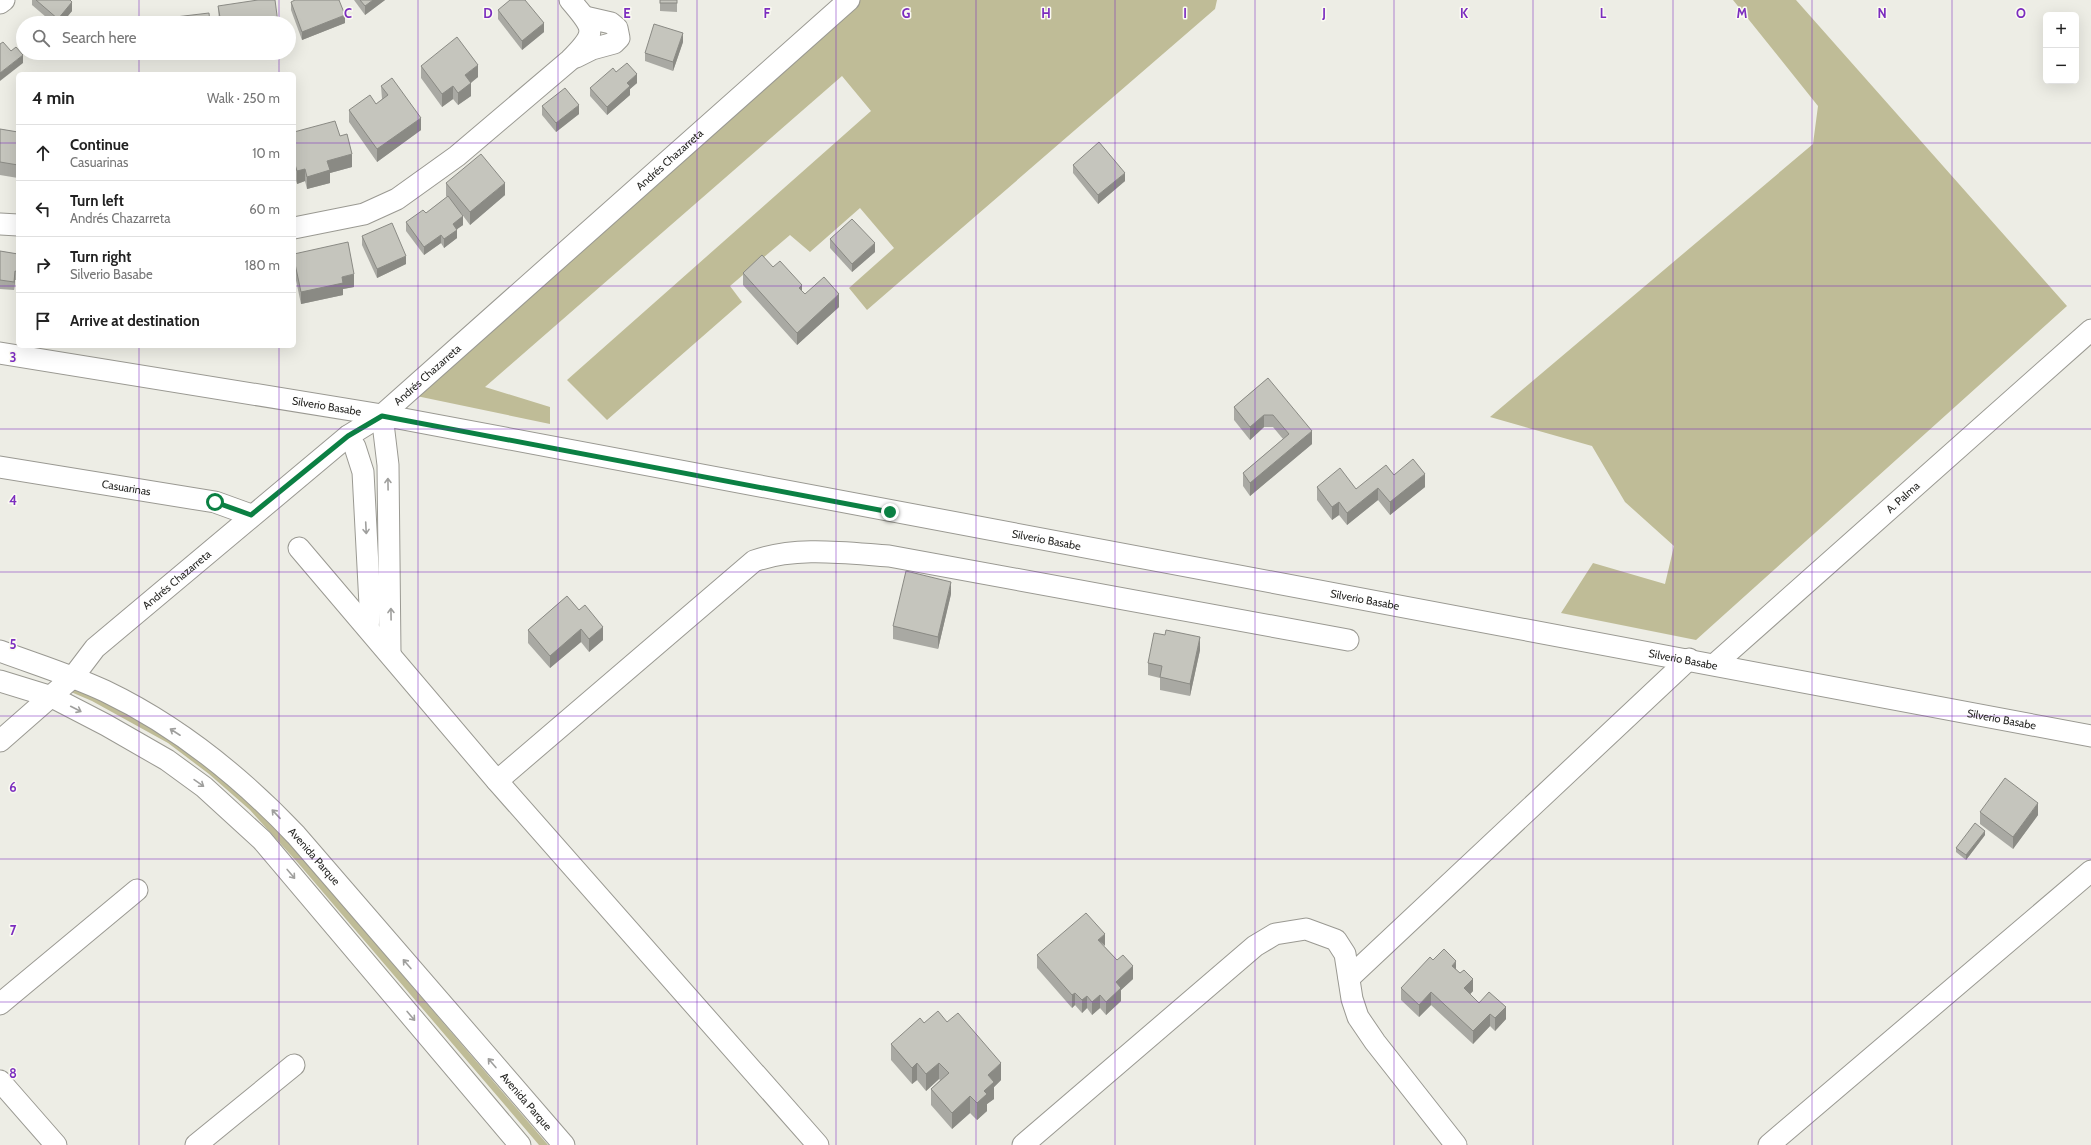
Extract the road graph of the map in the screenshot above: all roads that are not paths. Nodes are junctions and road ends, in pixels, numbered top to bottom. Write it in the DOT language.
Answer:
graph roads {
  1 [pos="4,0"];
  2 [pos="570,0"];
  3 [pos="850,0"];
  4 [pos="0,3"];
  5 [pos="585,17"];
  6 [pos="570,60"];
  7 [pos="0,224"];
  8 [pos="16,225"];
  9 [pos="296,228"];
  10 [pos="2091,330"];
  11 [pos="0,353"];
  12 [pos="382,416"];
  13 [pos="348,436"];
  14 [pos="0,467"];
  15 [pos="251,515"];
  16 [pos="300,548"];
  17 [pos="368,628"];
  18 [pos="1348,640"];
  19 [pos="0,651"];
  20 [pos="390,653"];
  21 [pos="1689,660"];
  22 [pos="1715,664"];
  23 [pos="73,677"];
  24 [pos="0,681"];
  25 [pos="52,697"];
  26 [pos="2091,736"];
  27 [pos="0,741"];
  28 [pos="496,781"];
  29 [pos="2091,871"];
  30 [pos="137,890"];
  31 [pos="1349,978"];
  32 [pos="0,1004"];
  33 [pos="294,1065"];
  34 [pos="0,1080"];
  35 [pos="56,1145"];
  36 [pos="196,1145"];
  37 [pos="520,1145"];
  38 [pos="564,1145"];
  39 [pos="818,1145"];
  40 [pos="1023,1145"];
  41 [pos="1456,1145"];
  42 [pos="1769,1145"];
  1 -- 4 [label="street"];
  2 -- 5 [label="street"];
  3 -- 12 [label="street, Andrés Chazarreta"];
  5 -- 6 [label="street"];
  5 -- 6 [label="street"];
  6 -- 9 [label="street"];
  7 -- 8 [label="street"];
  10 -- 22 [label="street, A. Palma"];
  11 -- 12 [label="street, Silverio Basabe"];
  12 -- 13 [label="street, Andrés Chazarreta"];
  20 -- 12 [label="street, one-way"];
  12 -- 21 [label="street, Silverio Basabe"];
  13 -- 15 [label="street, Andrés Chazarreta"];
  13 -- 17 [label="street, one-way"];
  14 -- 15 [label="street, Casuarinas"];
  15 -- 23 [label="street, Andrés Chazarreta"];
  16 -- 17 [label="street"];
  17 -- 20 [label="street"];
  18 -- 28 [label="street"];
  19 -- 23 [label="street, Avenida Parque"];
  20 -- 28 [label="street"];
  21 -- 22 [label="street, Silverio Basabe"];
  21 -- 31 [label="street"];
  22 -- 26 [label="street, Silverio Basabe"];
  23 -- 25 [label="street, Andrés Chazarreta"];
  38 -- 23 [label="street, Avenida Parque, one-way"];
  24 -- 25 [label="street"];
  25 -- 27 [label="street, Andrés Chazarreta"];
  25 -- 37 [label="street, one-way"];
  28 -- 39 [label="street"];
  29 -- 42 [label="street"];
  30 -- 32 [label="street"];
  31 -- 40 [label="street"];
  31 -- 41 [label="street"];
  33 -- 36 [label="street"];
  34 -- 35 [label="street"];
}
